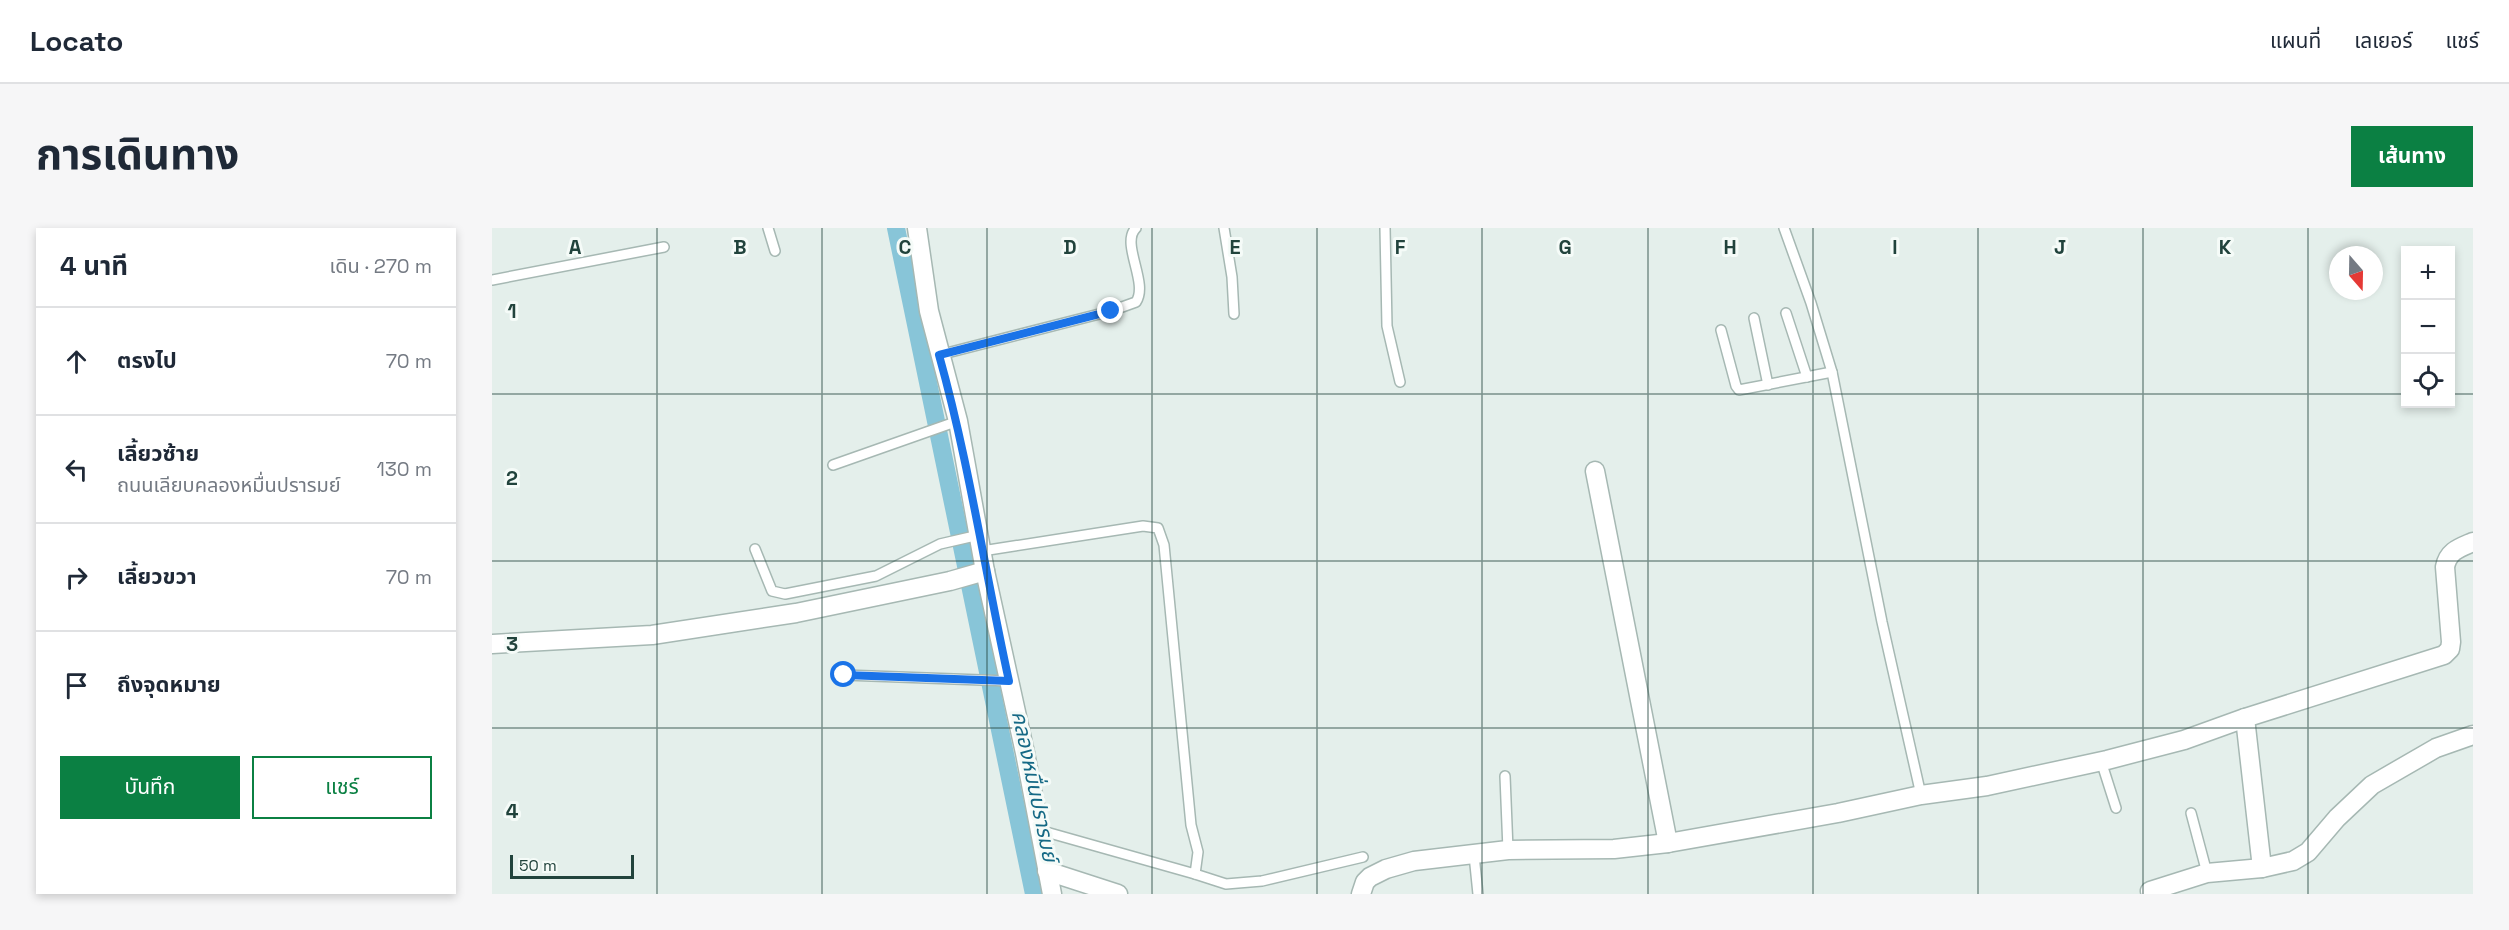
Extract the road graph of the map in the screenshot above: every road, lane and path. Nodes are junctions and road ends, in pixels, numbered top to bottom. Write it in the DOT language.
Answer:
graph roads {
  1 [pos="768,228"];
  2 [pos="917,228"];
  3 [pos="1136,228"];
  4 [pos="1224,228"];
  5 [pos="1385,228"];
  6 [pos="1784,228"];
  7 [pos="664,247"];
  8 [pos="775,251"];
  9 [pos="492,280"];
  10 [pos="1786,313"];
  11 [pos="1234,314"];
  12 [pos="1754,318"];
  13 [pos="1721,330"];
  14 [pos="939,355"];
  15 [pos="1832,372"];
  16 [pos="1807,377"];
  17 [pos="1400,382"];
  18 [pos="1768,385"];
  19 [pos="958,421"];
  20 [pos="833,465"];
  21 [pos="1595,471"];
  22 [pos="2473,542"];
  23 [pos="980,543"];
  24 [pos="756,549"];
  25 [pos="985,571"];
  26 [pos="492,644"];
  27 [pos="844,675"];
  28 [pos="1009,681"];
  29 [pos="2245,718"];
  30 [pos="2473,735"];
  31 [pos="2101,762"];
  32 [pos="1505,776"];
  33 [pos="1921,795"];
  34 [pos="2116,808"];
  35 [pos="2191,813"];
  36 [pos="1039,830"];
  37 [pos="1668,843"];
  38 [pos="1508,850"];
  39 [pos="1474,855"];
  40 [pos="1363,856"];
  41 [pos="2262,868"];
  42 [pos="1047,871"];
  43 [pos="2207,873"];
  44 [pos="1195,874"];
  45 [pos="2150,891"];
  46 [pos="1052,894"];
  47 [pos="1118,894"];
  48 [pos="1361,894"];
  49 [pos="1478,894"];
  1 -- 8 [label="lane"];
  2 -- 14 [label="street"];
  3 -- 14 [label="lane"];
  4 -- 11 [label="lane"];
  5 -- 17 [label="lane"];
  6 -- 15 [label="lane"];
  7 -- 9 [label="lane"];
  10 -- 16 [label="lane"];
  12 -- 18 [label="lane"];
  13 -- 18 [label="lane"];
  14 -- 19 [label="street"];
  15 -- 16 [label="lane"];
  15 -- 33 [label="lane"];
  16 -- 18 [label="lane"];
  19 -- 20 [label="lane"];
  19 -- 23 [label="street"];
  21 -- 37 [label="street"];
  22 -- 29 [label="street"];
  23 -- 24 [label="lane"];
  23 -- 25 [label="street"];
  23 -- 44 [label="lane"];
  25 -- 26 [label="street"];
  25 -- 28 [label="street"];
  27 -- 28 [label="lane"];
  28 -- 36 [label="street"];
  29 -- 31 [label="street"];
  29 -- 41 [label="street"];
  30 -- 41 [label="street"];
  31 -- 33 [label="street"];
  31 -- 34 [label="lane"];
  32 -- 38 [label="lane"];
  33 -- 37 [label="street"];
  35 -- 43 [label="lane"];
  36 -- 42 [label="street"];
  36 -- 44 [label="lane"];
  37 -- 38 [label="street"];
  38 -- 39 [label="street"];
  39 -- 48 [label="street"];
  39 -- 49 [label="lane"];
  40 -- 44 [label="lane"];
  41 -- 43 [label="street"];
  42 -- 46 [label="street"];
  42 -- 47 [label="street"];
  43 -- 45 [label="street"];
}
